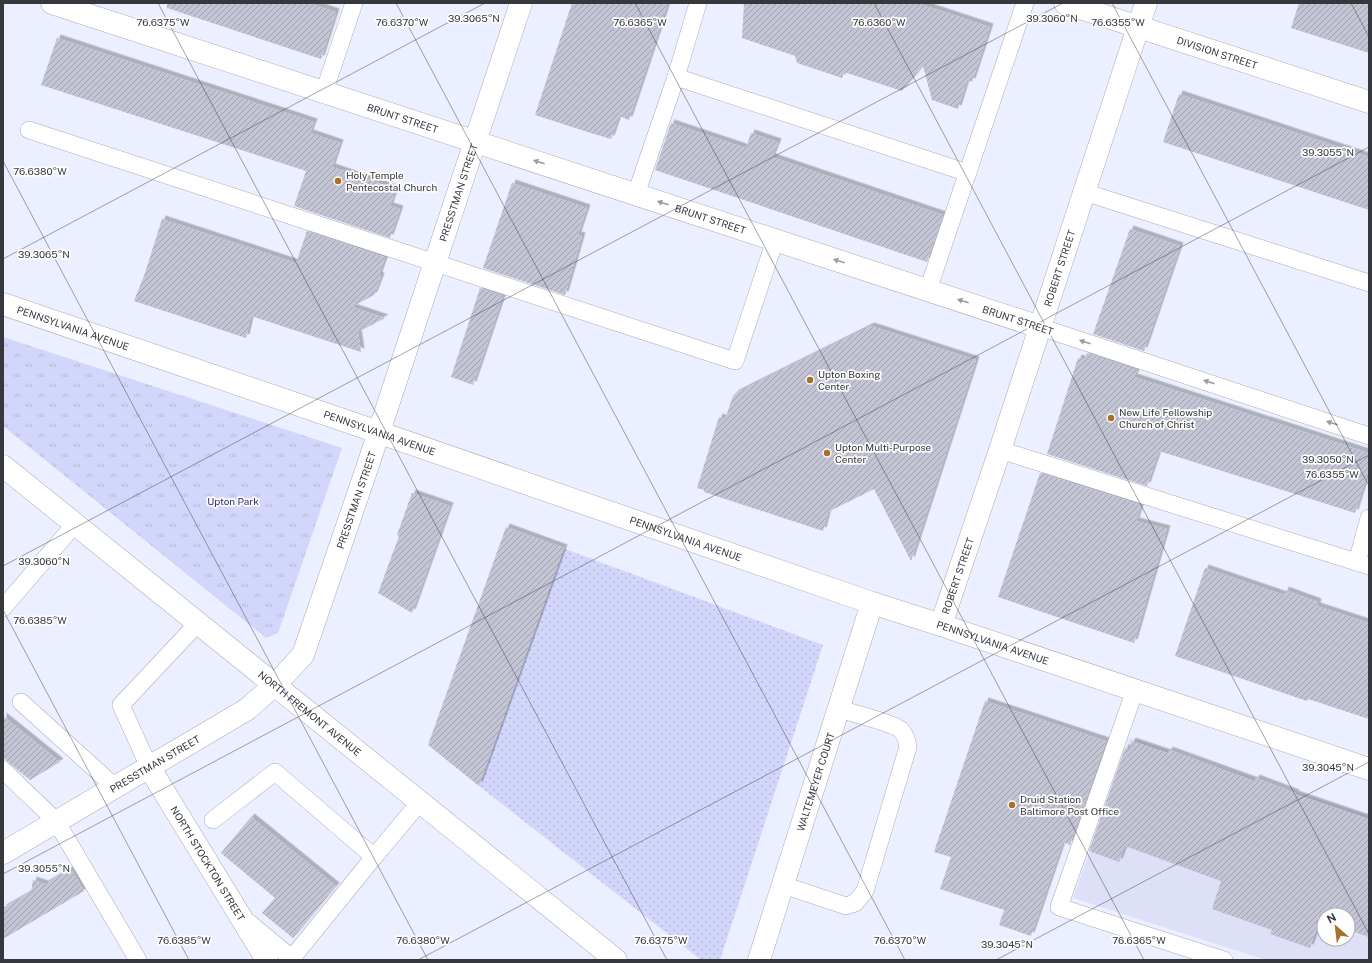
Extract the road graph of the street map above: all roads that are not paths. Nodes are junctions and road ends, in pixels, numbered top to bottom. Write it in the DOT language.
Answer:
graph roads {
  1 [pos="354,3"];
  2 [pos="521,3"];
  3 [pos="698,3"];
  4 [pos="1025,3"];
  5 [pos="1065,3"];
  6 [pos="1146,3"];
  7 [pos="60,4"];
  8 [pos="1138,27"];
  9 [pos="676,77"];
  10 [pos="324,92"];
  11 [pos="1369,102"];
  12 [pos="29,130"];
  13 [pos="475,142"];
  14 [pos="968,173"];
  15 [pos="1084,192"];
  16 [pos="636,194"];
  17 [pos="775,240"];
  18 [pos="435,263"];
  19 [pos="1369,283"];
  20 [pos="928,290"];
  21 [pos="3,304"];
  22 [pos="1040,327"];
  23 [pos="379,432"];
  24 [pos="1369,436"];
  25 [pos="1000,450"];
  26 [pos="3,466"];
  27 [pos="1369,518"];
  28 [pos="75,524"];
  29 [pos="1363,564"];
  30 [pos="872,603"];
  31 [pos="3,608"];
  32 [pos="198,623"];
  33 [pos="941,625"];
  34 [pos="275,685"];
  35 [pos="1135,690"];
  36 [pos="21,702"];
  37 [pos="839,709"];
  38 [pos="149,767"];
  39 [pos="1369,769"];
  40 [pos="3,770"];
  41 [pos="115,787"];
  42 [pos="420,802"];
  43 [pos="213,820"];
  44 [pos="56,821"];
  45 [pos="3,853"];
  46 [pos="374,858"];
  47 [pos="783,885"];
  48 [pos="240,916"];
  49 [pos="293,959"];
  50 [pos="138,960"];
  51 [pos="267,960"];
  52 [pos="616,960"];
  53 [pos="759,960"];
  54 [pos="1224,960"];
  1 -- 10 [label="lane"];
  2 -- 13 [label="street, PRESSTMAN STREET"];
  3 -- 9 [label="lane"];
  4 -- 14 [label="lane"];
  5 -- 8 [label="street, DIVISION STREET"];
  6 -- 8 [label="street, ROBERT STREET"];
  7 -- 10 [label="street, BRUNT STREET"];
  8 -- 11 [label="street, DIVISION STREET"];
  8 -- 15 [label="street, ROBERT STREET"];
  9 -- 14 [label="lane"];
  9 -- 16 [label="lane"];
  10 -- 13 [label="street, BRUNT STREET"];
  12 -- 18 [label="lane"];
  16 -- 13 [label="street, BRUNT STREET, one-way"];
  13 -- 18 [label="street, PRESSTMAN STREET"];
  14 -- 20 [label="lane"];
  15 -- 19 [label="lane"];
  15 -- 22 [label="street, ROBERT STREET"];
  17 -- 16 [label="street, BRUNT STREET, one-way"];
  17 -- 18 [label="lane"];
  20 -- 17 [label="street, BRUNT STREET, one-way"];
  18 -- 23 [label="street, PRESSTMAN STREET"];
  22 -- 20 [label="street, BRUNT STREET, one-way"];
  21 -- 23 [label="street, PENNSYLVANIA AVENUE"];
  24 -- 22 [label="lane, BRUNT STREET, one-way"];
  22 -- 25 [label="street, ROBERT STREET"];
  23 -- 30 [label="street, PENNSYLVANIA AVENUE"];
  23 -- 34 [label="street, PRESSTMAN STREET"];
  25 -- 29 [label="lane"];
  25 -- 33 [label="street, ROBERT STREET"];
  26 -- 28 [label="street, NORTH FREMONT AVENUE"];
  27 -- 29 [label="lane"];
  28 -- 31 [label="lane"];
  28 -- 32 [label="street, NORTH FREMONT AVENUE"];
  30 -- 33 [label="street, PENNSYLVANIA AVENUE"];
  30 -- 37 [label="street, WALTEMEYER COURT"];
  32 -- 34 [label="street, NORTH FREMONT AVENUE"];
  32 -- 38 [label="lane"];
  33 -- 35 [label="street, PENNSYLVANIA AVENUE"];
  34 -- 38 [label="street, PRESSTMAN STREET"];
  34 -- 42 [label="street, NORTH FREMONT AVENUE"];
  35 -- 39 [label="street, PENNSYLVANIA AVENUE"];
  35 -- 54 [label="lane"];
  36 -- 41 [label="lane"];
  37 -- 47 [label="street, WALTEMEYER COURT"];
  37 -- 47 [label="lane"];
  38 -- 41 [label="street, PRESSTMAN STREET"];
  38 -- 48 [label="street, NORTH STOCKTON STREET"];
  40 -- 44 [label="lane"];
  41 -- 44 [label="street, PRESSTMAN STREET"];
  42 -- 46 [label="lane"];
  42 -- 52 [label="street, NORTH FREMONT AVENUE"];
  43 -- 46 [label="lane"];
  44 -- 45 [label="street, PRESSTMAN STREET"];
  44 -- 50 [label="lane"];
  46 -- 49 [label="lane"];
  47 -- 53 [label="street, WALTEMEYER COURT"];
  48 -- 49 [label="lane"];
  48 -- 51 [label="street, NORTH STOCKTON STREET"];
}
